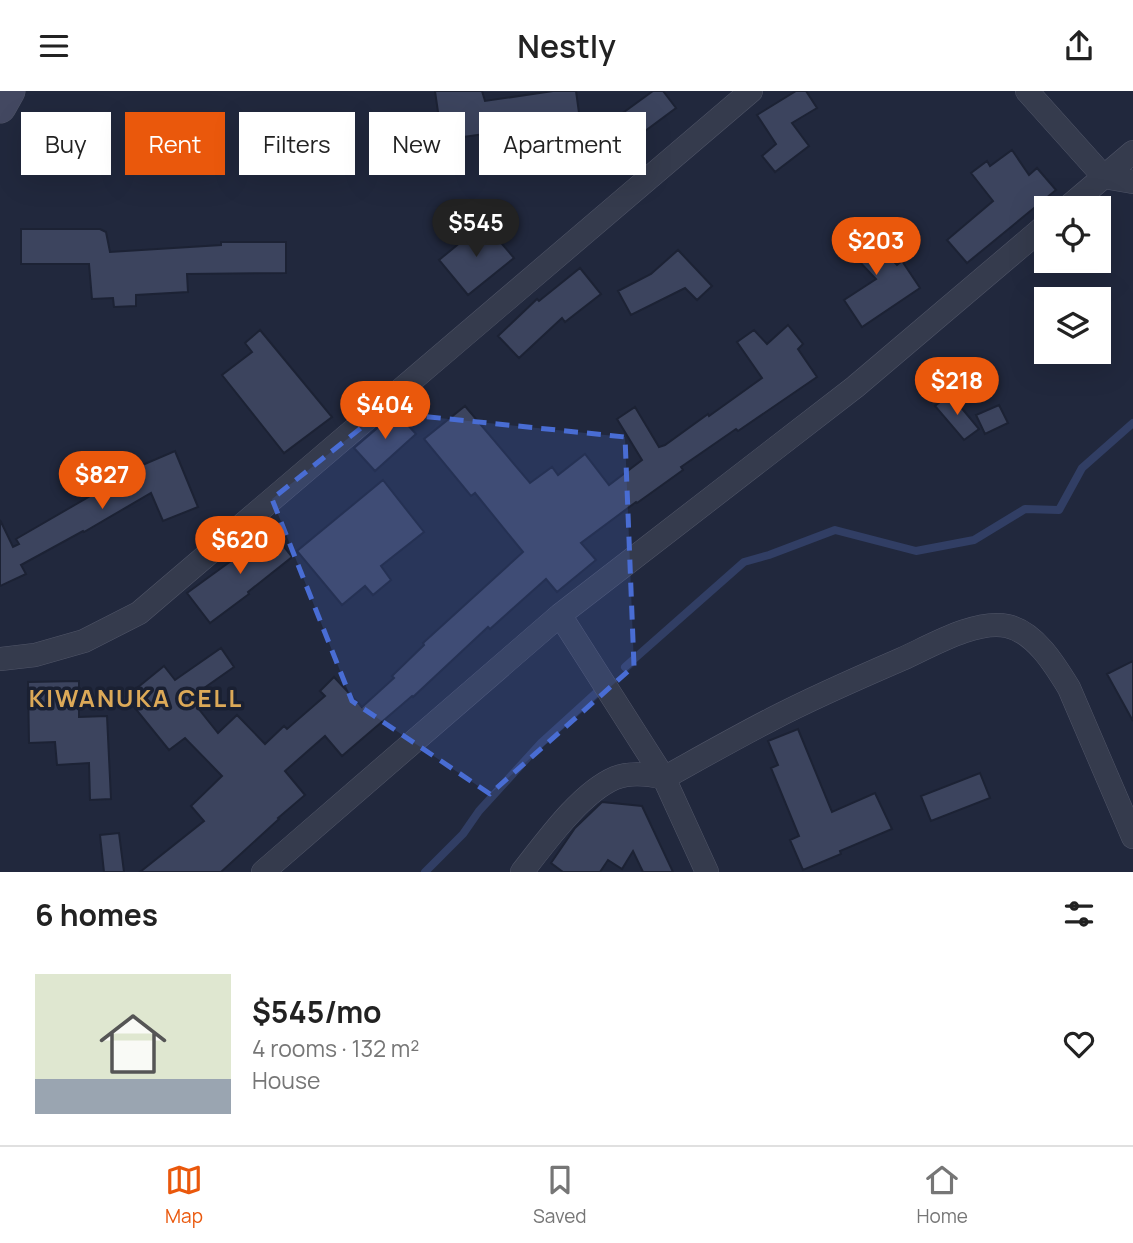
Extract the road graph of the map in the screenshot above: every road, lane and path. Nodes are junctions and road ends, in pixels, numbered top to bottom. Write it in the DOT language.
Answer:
graph roads {
  1 [pos="9,91"];
  2 [pos="751,91"];
  3 [pos="1027,91"];
  4 [pos="0,107"];
  5 [pos="1133,152"];
  6 [pos="1104,177"];
  7 [pos="1133,182"];
  8 [pos="1081,196"];
  9 [pos="1034,235"];
  10 [pos="560,615"];
  11 [pos="0,659"];
  12 [pos="664,778"];
  13 [pos="1133,837"];
  14 [pos="263,872"];
  15 [pos="522,872"];
  16 [pos="707,872"];
  1 -- 4 [label="street"];
  2 -- 11 [label="street"];
  3 -- 6 [label="street"];
  5 -- 6 [label="street"];
  6 -- 7 [label="street"];
  6 -- 8 [label="street"];
  9 -- 10 [label="street"];
  10 -- 12 [label="street"];
  10 -- 14 [label="street"];
  12 -- 13 [label="street"];
  12 -- 15 [label="street"];
  12 -- 16 [label="street"];
}
